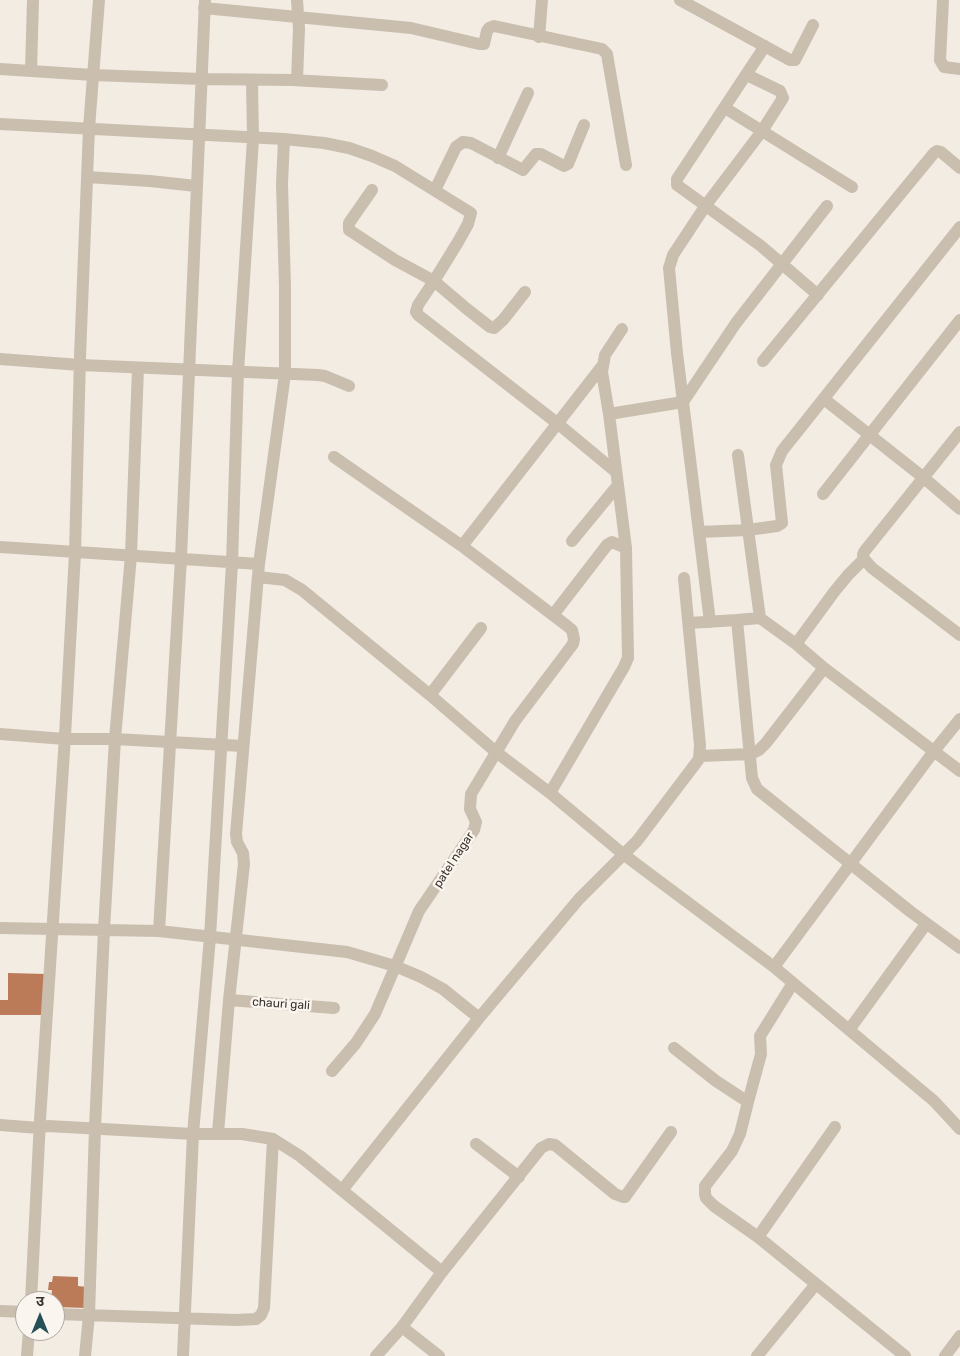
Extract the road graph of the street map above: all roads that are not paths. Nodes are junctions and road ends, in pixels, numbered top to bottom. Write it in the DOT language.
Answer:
graph roads {
  1 [pos="33,0"];
  2 [pos="99,0"];
  3 [pos="297,0"];
  4 [pos="542,0"];
  5 [pos="680,0"];
  6 [pos="943,0"];
  7 [pos="204,4"];
  8 [pos="298,18"];
  9 [pos="813,25"];
  10 [pos="539,37"];
  11 [pos="765,46"];
  12 [pos="0,69"];
  13 [pos="960,69"];
  14 [pos="31,71"];
  15 [pos="93,75"];
  16 [pos="747,75"];
  17 [pos="201,79"];
  18 [pos="252,80"];
  19 [pos="297,80"];
  20 [pos="382,85"];
  21 [pos="528,93"];
  22 [pos="725,108"];
  23 [pos="0,124"];
  24 [pos="584,125"];
  25 [pos="89,128"];
  26 [pos="762,131"];
  27 [pos="198,136"];
  28 [pos="253,139"];
  29 [pos="284,139"];
  30 [pos="498,158"];
  31 [pos="626,165"];
  32 [pos="960,168"];
  33 [pos="87,178"];
  34 [pos="196,186"];
  35 [pos="852,187"];
  36 [pos="372,190"];
  37 [pos="435,190"];
  38 [pos="706,205"];
  39 [pos="827,206"];
  40 [pos="960,227"];
  41 [pos="782,264"];
  42 [pos="434,281"];
  43 [pos="525,292"];
  44 [pos="818,295"];
  45 [pos="960,320"];
  46 [pos="622,329"];
  47 [pos="0,359"];
  48 [pos="763,361"];
  49 [pos="80,365"];
  50 [pos="603,365"];
  51 [pos="138,368"];
  52 [pos="190,370"];
  53 [pos="238,372"];
  54 [pos="285,374"];
  55 [pos="349,386"];
  56 [pos="824,399"];
  57 [pos="684,402"];
  58 [pos="609,414"];
  59 [pos="557,423"];
  60 [pos="960,432"];
  61 [pos="869,435"];
  62 [pos="738,455"];
  63 [pos="334,457"];
  64 [pos="617,478"];
  65 [pos="924,478"];
  66 [pos="823,494"];
  67 [pos="960,509"];
  68 [pos="748,530"];
  69 [pos="699,532"];
  70 [pos="572,541"];
  71 [pos="462,546"];
  72 [pos="0,547"];
  73 [pos="626,548"];
  74 [pos="75,553"];
  75 [pos="131,556"];
  76 [pos="181,558"];
  77 [pos="864,559"];
  78 [pos="232,563"];
  79 [pos="258,570"];
  80 [pos="684,578"];
  81 [pos="553,615"];
  82 [pos="760,618"];
  83 [pos="737,620"];
  84 [pos="710,622"];
  85 [pos="690,623"];
  86 [pos="481,628"];
  87 [pos="960,635"];
  88 [pos="796,644"];
  89 [pos="824,668"];
  90 [pos="430,695"];
  91 [pos="960,719"];
  92 [pos="0,734"];
  93 [pos="65,739"];
  94 [pos="115,739"];
  95 [pos="170,742"];
  96 [pos="222,744"];
  97 [pos="243,746"];
  98 [pos="934,751"];
  99 [pos="496,752"];
  100 [pos="751,754"];
  101 [pos="700,756"];
  102 [pos="960,771"];
  103 [pos="550,793"];
  104 [pos="623,854"];
  105 [pos="852,864"];
  106 [pos="926,924"];
  107 [pos="0,928"];
  108 [pos="52,929"];
  109 [pos="104,930"];
  110 [pos="159,931"];
  111 [pos="210,937"];
  112 [pos="236,939"];
  113 [pos="960,948"];
  114 [pos="395,966"];
  115 [pos="774,967"];
  116 [pos="793,983"];
  117 [pos="229,1000"];
  118 [pos="334,1008"];
  119 [pos="479,1018"];
  120 [pos="849,1030"];
  121 [pos="674,1048"];
  122 [pos="332,1071"];
  123 [pos="748,1102"];
  124 [pos="0,1125"];
  125 [pos="835,1127"];
  126 [pos="39,1128"];
  127 [pos="94,1128"];
  128 [pos="960,1129"];
  129 [pos="671,1132"];
  130 [pos="193,1134"];
  131 [pos="218,1134"];
  132 [pos="273,1139"];
  133 [pos="476,1144"];
  134 [pos="519,1177"];
  135 [pos="343,1189"];
  136 [pos="758,1238"];
  137 [pos="442,1272"];
  138 [pos="816,1284"];
  139 [pos="32,1291"];
  140 [pos="0,1311"];
  141 [pos="15,1312"];
  142 [pos="65,1314"];
  143 [pos="89,1315"];
  144 [pos="185,1317"];
  145 [pos="402,1327"];
  146 [pos="960,1336"];
  147 [pos="28,1341"];
  148 [pos="27,1356"];
  149 [pos="86,1356"];
  150 [pos="183,1356"];
  151 [pos="376,1356"];
  152 [pos="440,1356"];
  153 [pos="757,1356"];
  154 [pos="905,1356"];
  155 [pos="945,1356"];
  1 -- 14 [label="street"];
  2 -- 15 [label="street"];
  3 -- 8 [label="street"];
  4 -- 10 [label="street"];
  5 -- 11 [label="street"];
  6 -- 13 [label="street"];
  7 -- 8 [label="street"];
  7 -- 17 [label="street"];
  8 -- 10 [label="street"];
  8 -- 19 [label="street"];
  9 -- 11 [label="street"];
  10 -- 31 [label="street"];
  11 -- 16 [label="street"];
  12 -- 14 [label="street"];
  14 -- 15 [label="street"];
  15 -- 17 [label="street"];
  15 -- 25 [label="street"];
  16 -- 22 [label="street"];
  16 -- 26 [label="street"];
  17 -- 18 [label="street"];
  17 -- 27 [label="street"];
  18 -- 19 [label="street"];
  18 -- 28 [label="street"];
  19 -- 20 [label="street"];
  21 -- 30 [label="street"];
  22 -- 26 [label="street"];
  22 -- 38 [label="street"];
  23 -- 25 [label="street"];
  24 -- 30 [label="street"];
  25 -- 27 [label="street"];
  25 -- 33 [label="street"];
  26 -- 35 [label="street"];
  26 -- 38 [label="street"];
  27 -- 28 [label="street"];
  27 -- 34 [label="street"];
  28 -- 29 [label="street"];
  28 -- 53 [label="street"];
  29 -- 37 [label="street"];
  29 -- 54 [label="street"];
  30 -- 37 [label="street"];
  32 -- 44 [label="street"];
  33 -- 34 [label="street"];
  33 -- 49 [label="street"];
  34 -- 52 [label="street"];
  36 -- 42 [label="street"];
  37 -- 42 [label="street"];
  38 -- 41 [label="street"];
  38 -- 57 [label="street"];
  39 -- 41 [label="street"];
  40 -- 56 [label="street"];
  41 -- 44 [label="street"];
  41 -- 57 [label="street"];
  42 -- 43 [label="street"];
  42 -- 59 [label="street"];
  44 -- 48 [label="street"];
  45 -- 61 [label="street"];
  46 -- 50 [label="street"];
  47 -- 49 [label="street"];
  49 -- 51 [label="street"];
  49 -- 74 [label="street"];
  50 -- 58 [label="street"];
  50 -- 59 [label="street"];
  51 -- 52 [label="street"];
  51 -- 75 [label="street"];
  52 -- 53 [label="street"];
  52 -- 76 [label="street"];
  53 -- 54 [label="street"];
  53 -- 78 [label="street"];
  54 -- 55 [label="street"];
  54 -- 79 [label="street"];
  56 -- 61 [label="street"];
  56 -- 68 [label="street"];
  57 -- 58 [label="street"];
  57 -- 69 [label="street"];
  58 -- 64 [label="street"];
  59 -- 64 [label="street"];
  59 -- 71 [label="street"];
  60 -- 65 [label="street"];
  61 -- 65 [label="street"];
  61 -- 66 [label="street"];
  62 -- 68 [label="street"];
  63 -- 71 [label="street, patel nagar"];
  64 -- 70 [label="street"];
  64 -- 73 [label="street"];
  65 -- 67 [label="street"];
  65 -- 77 [label="street"];
  68 -- 69 [label="street"];
  68 -- 82 [label="street"];
  69 -- 84 [label="street"];
  71 -- 81 [label="street, patel nagar"];
  72 -- 74 [label="street"];
  73 -- 81 [label="street"];
  73 -- 103 [label="street"];
  74 -- 75 [label="street"];
  74 -- 93 [label="street"];
  75 -- 76 [label="street"];
  75 -- 94 [label="street"];
  76 -- 78 [label="street"];
  76 -- 95 [label="street"];
  77 -- 87 [label="street"];
  77 -- 88 [label="street"];
  78 -- 79 [label="street"];
  78 -- 96 [label="street"];
  79 -- 90 [label="street"];
  79 -- 97 [label="street"];
  80 -- 85 [label="street"];
  81 -- 99 [label="street, patel nagar"];
  82 -- 83 [label="street"];
  82 -- 88 [label="street"];
  83 -- 84 [label="street"];
  83 -- 100 [label="street"];
  84 -- 85 [label="street"];
  85 -- 101 [label="street"];
  86 -- 90 [label="street"];
  88 -- 89 [label="street"];
  89 -- 98 [label="street"];
  89 -- 100 [label="street"];
  90 -- 99 [label="street"];
  91 -- 98 [label="street"];
  92 -- 93 [label="street"];
  93 -- 94 [label="street"];
  93 -- 108 [label="street"];
  94 -- 95 [label="street"];
  94 -- 109 [label="street"];
  95 -- 96 [label="street"];
  95 -- 110 [label="street"];
  96 -- 97 [label="street"];
  96 -- 111 [label="street"];
  97 -- 112 [label="street"];
  98 -- 102 [label="street"];
  98 -- 105 [label="street"];
  99 -- 103 [label="street"];
  99 -- 114 [label="street, patel nagar"];
  100 -- 101 [label="street"];
  100 -- 105 [label="street"];
  101 -- 104 [label="street"];
  103 -- 104 [label="street"];
  104 -- 115 [label="street"];
  104 -- 119 [label="street"];
  105 -- 106 [label="street"];
  105 -- 115 [label="street"];
  106 -- 113 [label="street"];
  106 -- 120 [label="street"];
  107 -- 108 [label="street"];
  108 -- 109 [label="street"];
  108 -- 126 [label="street"];
  109 -- 110 [label="street"];
  109 -- 127 [label="street"];
  110 -- 111 [label="street"];
  111 -- 112 [label="street"];
  111 -- 130 [label="street"];
  112 -- 114 [label="street"];
  112 -- 117 [label="street"];
  114 -- 119 [label="street"];
  114 -- 122 [label="street"];
  115 -- 116 [label="street"];
  116 -- 120 [label="street"];
  116 -- 123 [label="street"];
  117 -- 118 [label="street, chauri gali"];
  117 -- 131 [label="street"];
  119 -- 135 [label="street"];
  120 -- 128 [label="street"];
  121 -- 123 [label="street"];
  123 -- 136 [label="street"];
  124 -- 126 [label="street"];
  125 -- 136 [label="street"];
  126 -- 127 [label="street"];
  126 -- 139 [label="street"];
  127 -- 130 [label="street"];
  127 -- 143 [label="street"];
  129 -- 134 [label="street"];
  130 -- 131 [label="street"];
  130 -- 144 [label="street"];
  131 -- 132 [label="street"];
  132 -- 135 [label="street"];
  132 -- 144 [label="street"];
  133 -- 134 [label="street"];
  134 -- 137 [label="street"];
  135 -- 137 [label="street"];
  136 -- 138 [label="street"];
  137 -- 145 [label="street"];
  138 -- 153 [label="street"];
  138 -- 154 [label="street"];
  140 -- 141 [label="street"];
  142 -- 143 [label="street"];
  143 -- 144 [label="street"];
  143 -- 149 [label="street"];
  144 -- 150 [label="street"];
  145 -- 151 [label="street"];
  145 -- 152 [label="street"];
  146 -- 155 [label="street"];
  147 -- 148 [label="street"];
}
